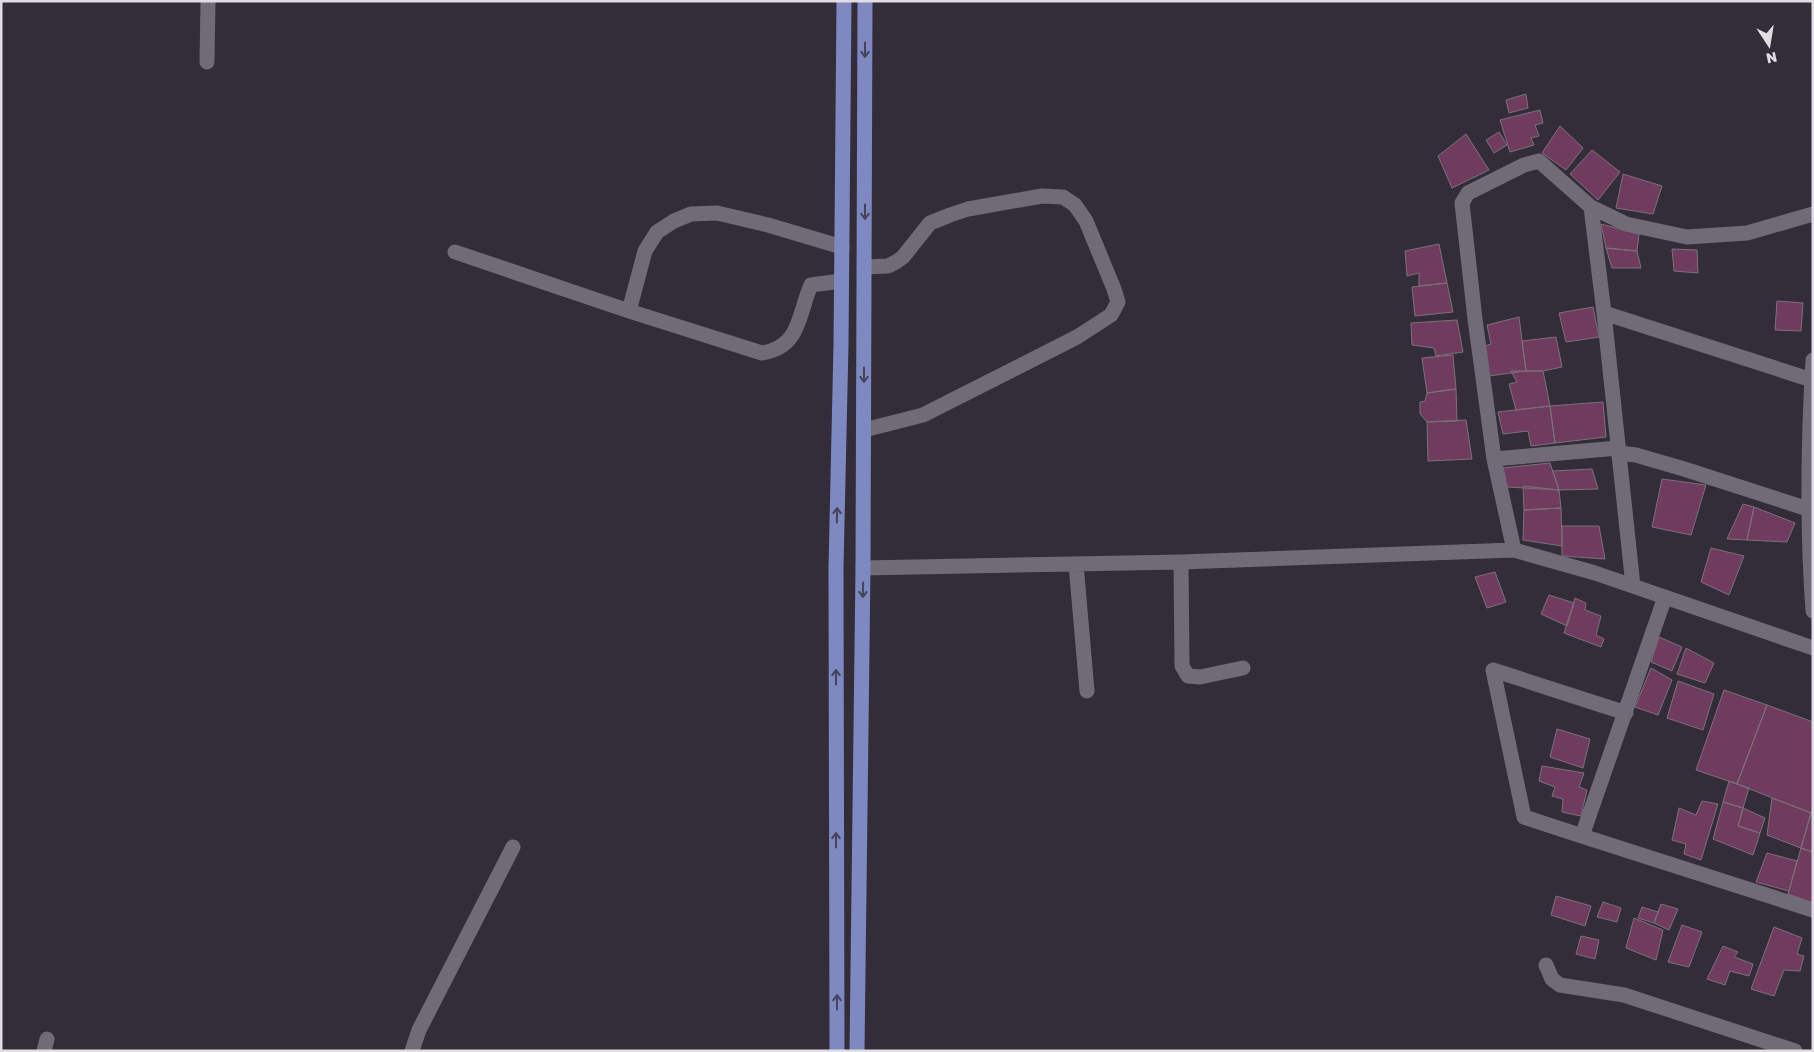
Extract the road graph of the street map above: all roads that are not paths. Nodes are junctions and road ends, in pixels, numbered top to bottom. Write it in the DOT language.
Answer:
graph roads {
  1 [pos="208,1"];
  2 [pos="844,1"];
  3 [pos="865,1"];
  4 [pos="207,62"];
  5 [pos="1592,207"];
  6 [pos="1813,214"];
  7 [pos="842,247"];
  8 [pos="455,252"];
  9 [pos="864,267"];
  10 [pos="841,281"];
  11 [pos="629,312"];
  12 [pos="1604,313"];
  13 [pos="1813,360"];
  14 [pos="1812,380"];
  15 [pos="864,430"];
  16 [pos="1619,451"];
  17 [pos="1494,459"];
  18 [pos="1808,509"];
  19 [pos="1514,550"];
  20 [pos="1182,562"];
  21 [pos="1076,564"];
  22 [pos="864,568"];
  23 [pos="1633,586"];
  24 [pos="1665,597"];
  25 [pos="1813,612"];
  26 [pos="1813,648"];
  27 [pos="1243,668"];
  28 [pos="1087,692"];
  29 [pos="1626,713"];
  30 [pos="1582,836"];
  31 [pos="514,847"];
  32 [pos="1813,910"];
  33 [pos="1546,965"];
  34 [pos="412,1051"];
  35 [pos="837,1051"];
  36 [pos="856,1051"];
  37 [pos="1795,1051"];
  1 -- 4 [label="street"];
  2 -- 7 [label="main road"];
  3 -- 9 [label="main road, one-way"];
  5 -- 6 [label="street"];
  5 -- 12 [label="street"];
  5 -- 17 [label="street"];
  7 -- 10 [label="main road"];
  7 -- 11 [label="street"];
  8 -- 11 [label="street"];
  9 -- 15 [label="main road, one-way"];
  9 -- 15 [label="street"];
  10 -- 11 [label="street"];
  35 -- 10 [label="main road, one-way"];
  12 -- 14 [label="street"];
  12 -- 16 [label="street"];
  13 -- 14 [label="street"];
  14 -- 18 [label="street"];
  15 -- 22 [label="main road"];
  16 -- 17 [label="street"];
  16 -- 18 [label="street"];
  16 -- 23 [label="street"];
  17 -- 19 [label="street"];
  18 -- 25 [label="street"];
  19 -- 20 [label="street"];
  19 -- 23 [label="street"];
  20 -- 21 [label="street"];
  20 -- 27 [label="street"];
  21 -- 22 [label="street"];
  21 -- 28 [label="street"];
  22 -- 36 [label="main road, one-way"];
  23 -- 24 [label="street"];
  24 -- 26 [label="street"];
  24 -- 29 [label="street"];
  29 -- 30 [label="street"];
  29 -- 30 [label="street"];
  30 -- 32 [label="street"];
  31 -- 34 [label="street"];
  33 -- 37 [label="street"];
}
